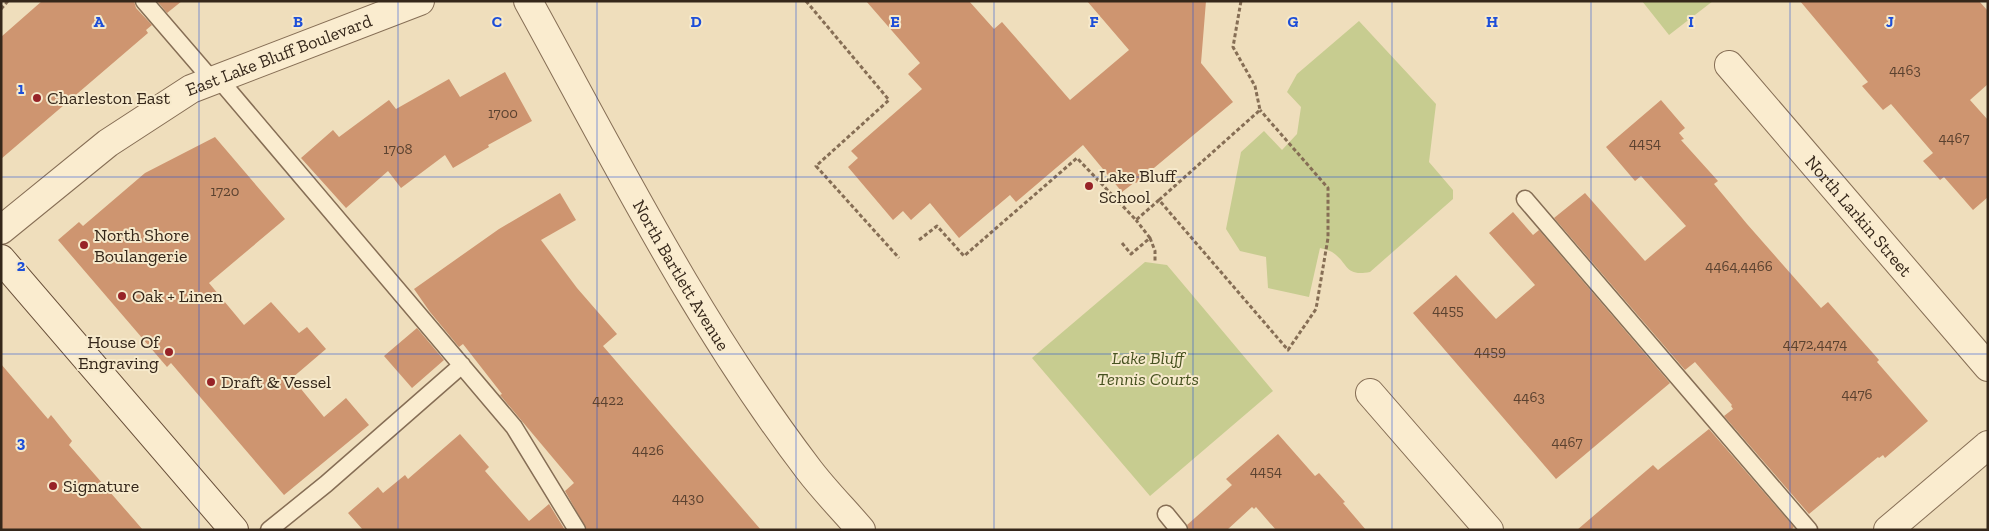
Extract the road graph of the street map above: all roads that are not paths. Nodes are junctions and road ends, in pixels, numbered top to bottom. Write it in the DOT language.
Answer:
graph roads {
  1 [pos="144,1"];
  2 [pos="420,1"];
  3 [pos="528,1"];
  4 [pos="1729,65"];
  5 [pos="215,79"];
  6 [pos="1524,199"];
  7 [pos="1,230"];
  8 [pos="1,259"];
  9 [pos="462,365"];
  10 [pos="1988,368"];
  11 [pos="1370,393"];
  12 [pos="1988,445"];
  13 [pos="1166,514"];
  14 [pos="234,530"];
  15 [pos="269,530"];
  16 [pos="577,530"];
  17 [pos="861,530"];
  18 [pos="1179,530"];
  19 [pos="1489,530"];
  20 [pos="1809,530"];
  21 [pos="1888,530"];
  1 -- 5 [label="lane"];
  2 -- 5 [label="street, East Lake Bluff Boulevard"];
  3 -- 17 [label="street, North Bartlett Avenue"];
  4 -- 10 [label="street, North Larkin Street"];
  5 -- 7 [label="street, East Lake Bluff Boulevard"];
  5 -- 9 [label="lane"];
  6 -- 20 [label="lane"];
  8 -- 14 [label="street"];
  9 -- 15 [label="lane"];
  9 -- 16 [label="lane"];
  11 -- 19 [label="street"];
  12 -- 21 [label="street"];
  13 -- 18 [label="lane"];
}
